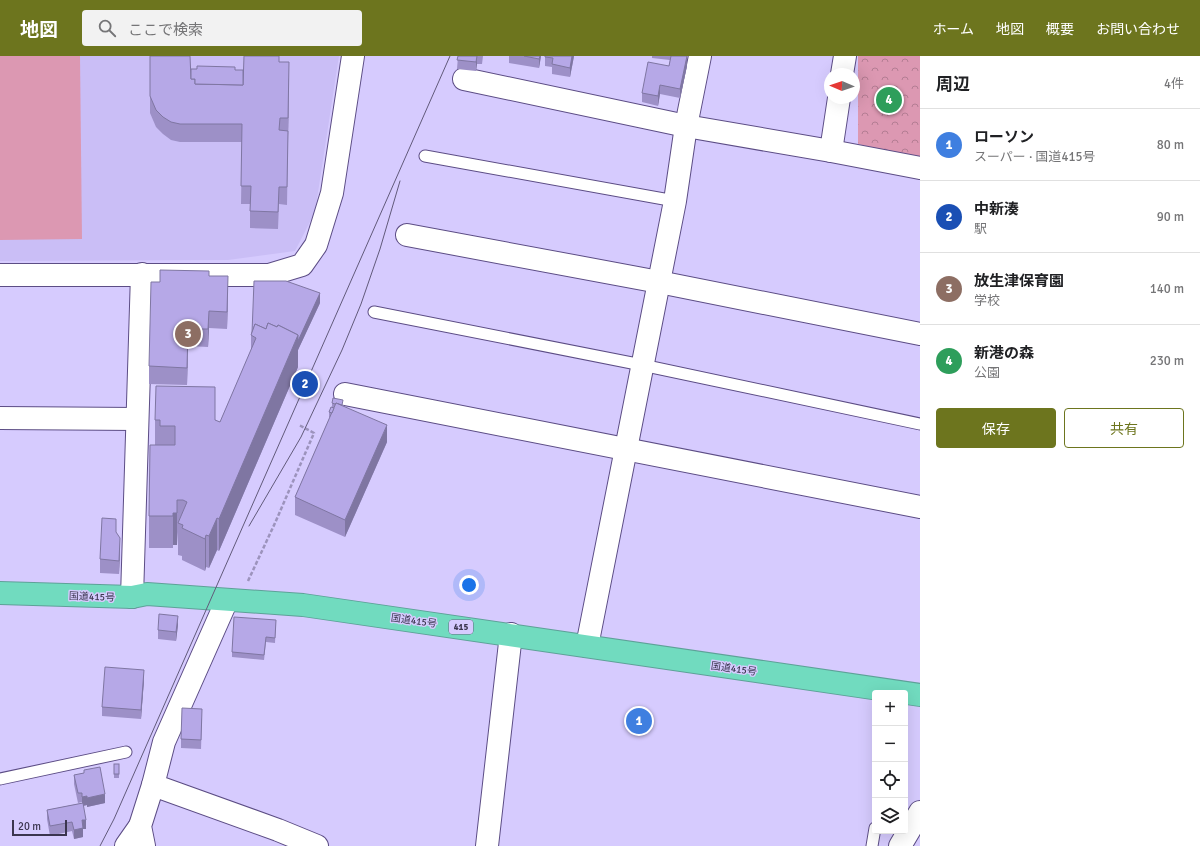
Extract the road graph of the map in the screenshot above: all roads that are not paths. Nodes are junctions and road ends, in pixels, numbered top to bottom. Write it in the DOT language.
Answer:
graph roads {
  1 [pos="353,56"];
  2 [pos="700,56"];
  3 [pos="845,56"];
  4 [pos="843,68"];
  5 [pos="464,79"];
  6 [pos="838,104"];
  7 [pos="686,126"];
  8 [pos="831,151"];
  9 [pos="425,156"];
  10 [pos="920,168"];
  11 [pos="675,201"];
  12 [pos="407,235"];
  13 [pos="142,274"];
  14 [pos="0,275"];
  15 [pos="659,282"];
  16 [pos="374,312"];
  17 [pos="920,334"];
  18 [pos="642,365"];
  19 [pos="345,394"];
  20 [pos="0,418"];
  21 [pos="137,419"];
  22 [pos="920,424"];
  23 [pos="626,449"];
  24 [pos="920,507"];
  25 [pos="0,593"];
  26 [pos="132,597"];
  27 [pos="227,600"];
  28 [pos="511,634"];
  29 [pos="586,646"];
  30 [pos="883,690"];
  31 [pos="908,693"];
  32 [pos="920,695"];
  33 [pos="126,752"];
  34 [pos="0,779"];
  35 [pos="152,785"];
  36 [pos="920,812"];
  37 [pos="874,834"];
  38 [pos="142,836"];
  39 [pos="126,846"];
  40 [pos="317,846"];
  41 [pos="487,846"];
  42 [pos="872,846"];
  43 [pos="900,846"];
  1 -- 13 [label="street"];
  2 -- 7 [label="street"];
  3 -- 4 [label="street"];
  5 -- 7 [label="street"];
  6 -- 8 [label="street"];
  7 -- 8 [label="street"];
  7 -- 11 [label="street"];
  8 -- 10 [label="street"];
  9 -- 11 [label="lane"];
  11 -- 15 [label="street"];
  12 -- 15 [label="street"];
  13 -- 14 [label="street"];
  13 -- 21 [label="street"];
  15 -- 17 [label="street"];
  15 -- 18 [label="street"];
  16 -- 18 [label="lane"];
  18 -- 22 [label="lane"];
  18 -- 23 [label="street"];
  19 -- 23 [label="street"];
  20 -- 21 [label="street"];
  21 -- 26 [label="street"];
  23 -- 24 [label="street"];
  23 -- 29 [label="street"];
  25 -- 26 [label="highway, 国道415号 / 415"];
  26 -- 27 [label="highway, 国道415号 / 415"];
  27 -- 28 [label="highway, 国道415号 / 415"];
  27 -- 35 [label="street"];
  28 -- 29 [label="highway, 国道415号 / 415"];
  28 -- 41 [label="street"];
  29 -- 30 [label="highway, 国道415号 / 415"];
  31 -- 32 [label="highway, 国道415号 / 415"];
  33 -- 34 [label="lane"];
  35 -- 38 [label="street"];
  35 -- 40 [label="street"];
  36 -- 43 [label="street"];
  37 -- 42 [label="lane"];
  38 -- 39 [label="street"];
}
